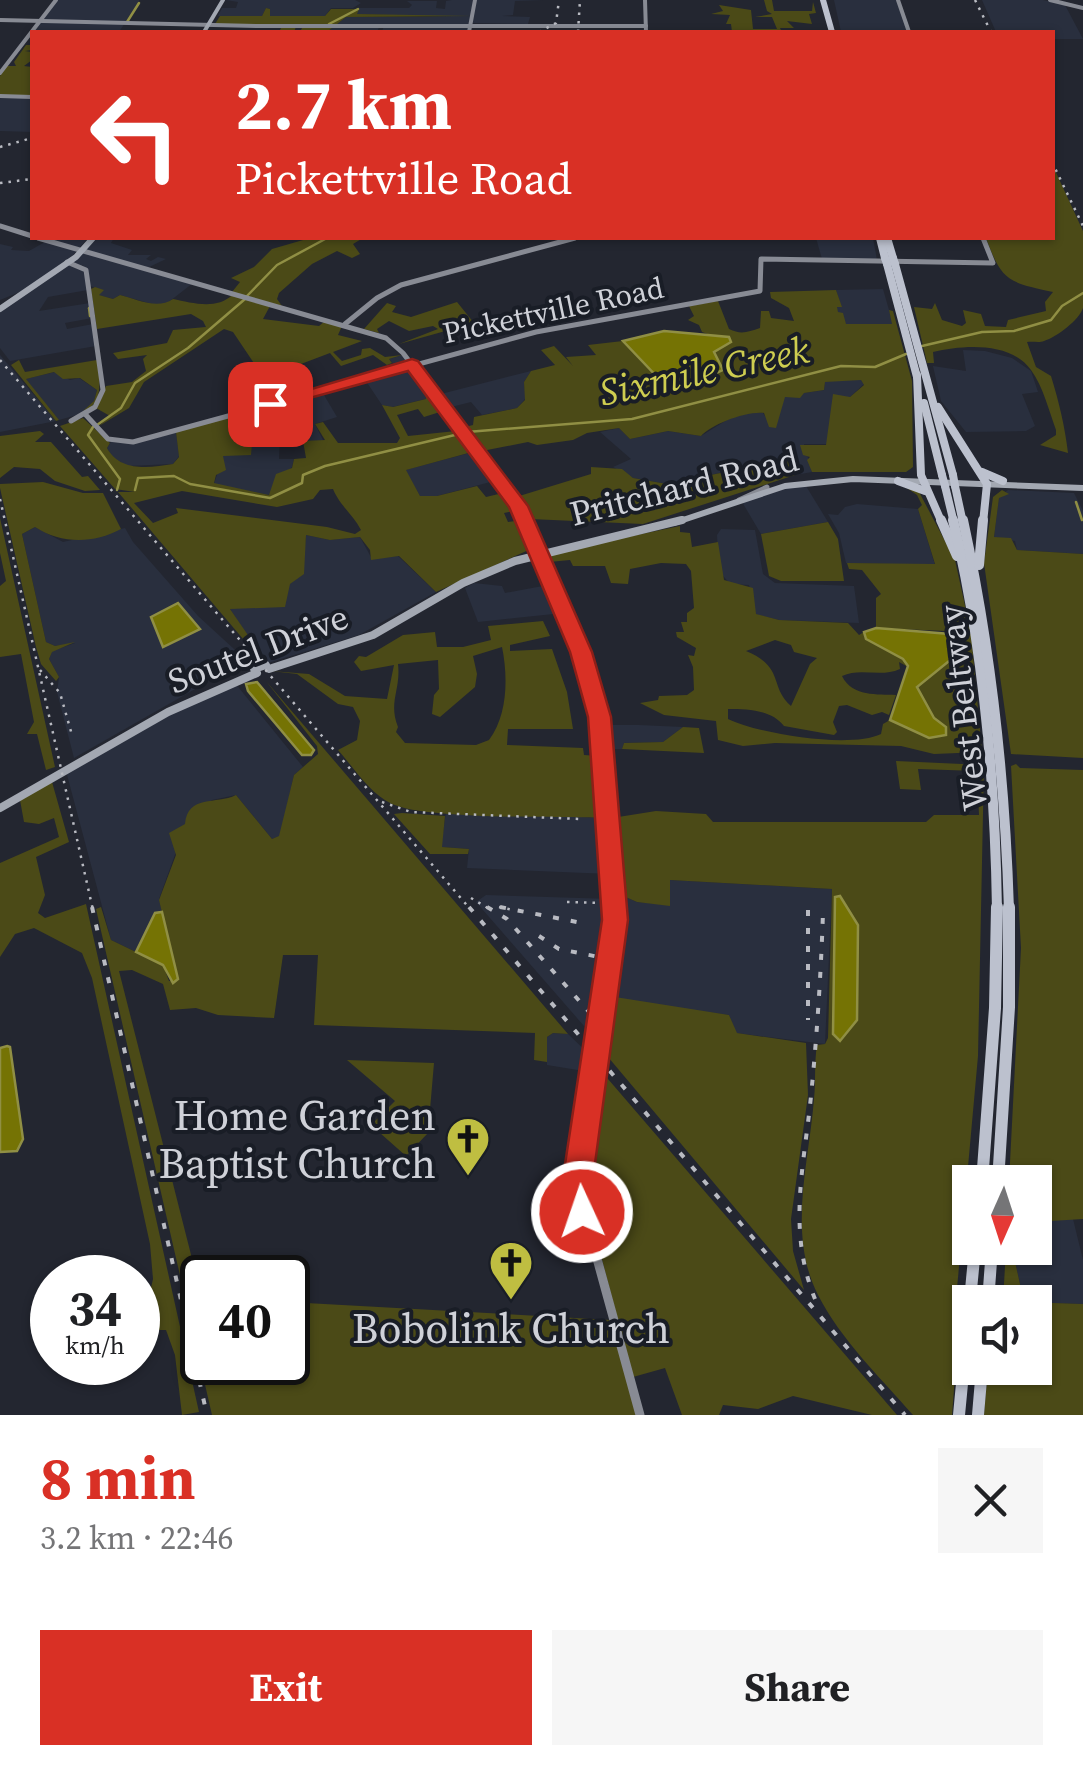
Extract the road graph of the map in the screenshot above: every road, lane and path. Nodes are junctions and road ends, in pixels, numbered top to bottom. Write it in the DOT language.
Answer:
graph roads {
  1 [pos="56,0"];
  2 [pos="224,0"];
  3 [pos="476,0"];
  4 [pos="646,0"];
  5 [pos="898,0"];
  6 [pos="1050,0"];
  7 [pos="820,1"];
  8 [pos="1083,8"];
  9 [pos="0,20"];
  10 [pos="40,21"];
  11 [pos="471,24"];
  12 [pos="210,25"];
  13 [pos="646,29"];
  14 [pos="33,30"];
  15 [pos="207,30"];
  16 [pos="470,30"];
  17 [pos="827,30"];
  18 [pos="907,30"];
  19 [pos="30,34"];
  20 [pos="0,73"];
  21 [pos="0,96"];
  22 [pos="30,97"];
  23 [pos="0,226"];
  24 [pos="30,235"];
  25 [pos="46,240"];
  26 [pos="90,240"];
  27 [pos="567,240"];
  28 [pos="885,240"];
  29 [pos="984,240"];
  30 [pos="82,250"];
  31 [pos="890,261"];
  32 [pos="68,262"];
  33 [pos="0,308"];
  34 [pos="344,325"];
  35 [pos="412,364"];
  36 [pos="917,375"];
  37 [pos="932,398"];
  38 [pos="85,414"];
  39 [pos="71,421"];
  40 [pos="899,479"];
  41 [pos="923,480"];
  42 [pos="949,481"];
  43 [pos="986,482"];
  44 [pos="1004,483"];
  45 [pos="1083,486"];
  46 [pos="766,487"];
  47 [pos="739,500"];
  48 [pos="539,551"];
  49 [pos="981,598"];
  50 [pos="974,620"];
  51 [pos="0,805"];
  52 [pos="983,1165"];
  53 [pos="999,1165"];
  54 [pos="974,1265"];
  55 [pos="981,1385"];
  56 [pos="640,1415"];
  57 [pos="959,1415"];
  58 [pos="978,1415"];
  1 -- 10 [label="street"];
  2 -- 12 [label="main road"];
  3 -- 11 [label="street"];
  4 -- 13 [label="street"];
  5 -- 18 [label="street"];
  6 -- 8 [label="street"];
  7 -- 17 [label="highway"];
  9 -- 10 [label="street"];
  10 -- 12 [label="street"];
  10 -- 14 [label="street"];
  11 -- 12 [label="street"];
  11 -- 13 [label="street"];
  11 -- 16 [label="street"];
  12 -- 15 [label="main road"];
  19 -- 20 [label="street"];
  21 -- 22 [label="street"];
  23 -- 24 [label="street"];
  25 -- 30 [label="street"];
  26 -- 30 [label="main road"];
  27 -- 34 [label="street"];
  28 -- 31 [label="highway, West Beltway"];
  29 -- 35 [label="street, Pickettville Road"];
  30 -- 32 [label="main road"];
  30 -- 34 [label="street"];
  31 -- 36 [label="highway, West Beltway"];
  31 -- 37 [label="highway, West Beltway"];
  32 -- 33 [label="main road"];
  32 -- 38 [label="street"];
  34 -- 35 [label="street"];
  35 -- 38 [label="street, Pickettville Road"];
  35 -- 48 [label="street"];
  36 -- 41 [label="highway"];
  36 -- 42 [label="highway, West Beltway"];
  37 -- 42 [label="highway, West Beltway"];
  37 -- 43 [label="highway"];
  38 -- 39 [label="street"];
  40 -- 41 [label="highway"];
  40 -- 41 [label="highway"];
  40 -- 46 [label="main road, Pritchard Road"];
  40 -- 47 [label="main road, Pritchard Road"];
  41 -- 43 [label="main road"];
  41 -- 50 [label="highway"];
  42 -- 49 [label="highway, West Beltway"];
  42 -- 50 [label="highway, West Beltway"];
  43 -- 44 [label="highway"];
  43 -- 44 [label="highway"];
  43 -- 49 [label="highway"];
  44 -- 45 [label="main road"];
  46 -- 47 [label="street"];
  46 -- 48 [label="main road, Pritchard Road"];
  47 -- 48 [label="main road, Pritchard Road"];
  48 -- 51 [label="main road, Soutel Drive, bridge"];
  48 -- 56 [label="street"];
  49 -- 53 [label="highway, West Beltway"];
  50 -- 52 [label="highway, West Beltway"];
  54 -- 57 [label="highway"];
  55 -- 58 [label="highway"];
}
